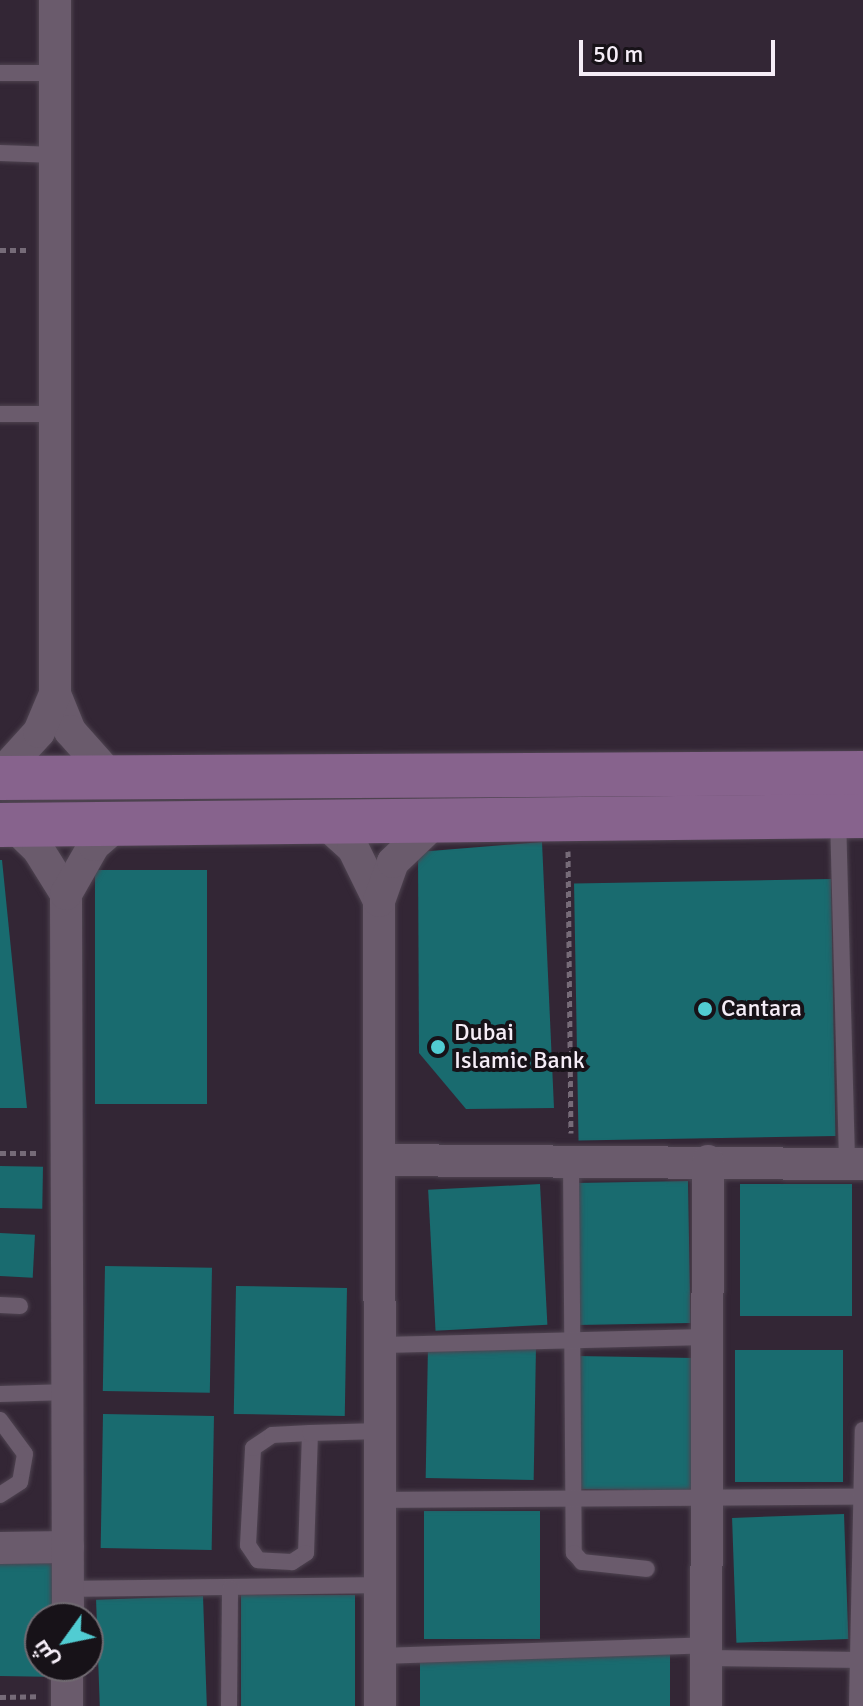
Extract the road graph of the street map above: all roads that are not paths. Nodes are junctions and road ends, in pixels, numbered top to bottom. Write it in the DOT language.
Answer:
graph roads {
  1 [pos="55,0"];
  2 [pos="0,73"];
  3 [pos="55,73"];
  4 [pos="0,153"];
  5 [pos="55,155"];
  6 [pos="0,414"];
  7 [pos="54,414"];
  8 [pos="55,694"];
  9 [pos="863,773"];
  10 [pos="110,776"];
  11 [pos="0,777"];
  12 [pos="850,816"];
  13 [pos="123,820"];
  14 [pos="437,820"];
  15 [pos="323,821"];
  16 [pos="6,825"];
  17 [pos="66,894"];
  18 [pos="379,901"];
  19 [pos="381,1160"];
  20 [pos="571,1161"];
  21 [pos="708,1161"];
  22 [pos="855,1164"];
  23 [pos="0,1305"];
  24 [pos="20,1306"];
  25 [pos="708,1337"];
  26 [pos="572,1340"];
  27 [pos="381,1345"];
  28 [pos="70,1392"];
  29 [pos="0,1394"];
  30 [pos="1,1425"];
  31 [pos="863,1430"];
  32 [pos="380,1431"];
  33 [pos="310,1433"];
  34 [pos="0,1495"];
  35 [pos="862,1497"];
  36 [pos="573,1498"];
  37 [pos="707,1498"];
  38 [pos="380,1500"];
  39 [pos="68,1547"];
  40 [pos="0,1548"];
  41 [pos="647,1569"];
  42 [pos="380,1585"];
  43 [pos="230,1588"];
  44 [pos="68,1602"];
  45 [pos="88,1602"];
  46 [pos="707,1652"];
  47 [pos="380,1656"];
  48 [pos="860,1660"];
  49 [pos="229,1706"];
  50 [pos="380,1706"];
  51 [pos="706,1706"];
  52 [pos="857,1706"];
  1 -- 3 [label="street"];
  2 -- 3 [label="lane"];
  3 -- 5 [label="street"];
  4 -- 5 [label="lane"];
  5 -- 7 [label="street"];
  6 -- 7 [label="lane"];
  7 -- 8 [label="street"];
  8 -- 10 [label="street"];
  8 -- 11 [label="street"];
  9 -- 10 [label="main road"];
  10 -- 11 [label="main road"];
  12 -- 14 [label="main road"];
  12 -- 22 [label="lane"];
  13 -- 15 [label="main road"];
  13 -- 16 [label="main road"];
  13 -- 17 [label="street"];
  14 -- 15 [label="main road"];
  14 -- 18 [label="street"];
  15 -- 18 [label="street"];
  16 -- 17 [label="street"];
  17 -- 28 [label="street"];
  18 -- 19 [label="street"];
  19 -- 20 [label="street"];
  19 -- 27 [label="street"];
  20 -- 21 [label="street"];
  20 -- 26 [label="lane"];
  21 -- 22 [label="street"];
  21 -- 25 [label="street"];
  23 -- 24 [label="lane"];
  25 -- 26 [label="lane"];
  25 -- 37 [label="street"];
  26 -- 27 [label="lane"];
  26 -- 36 [label="lane"];
  27 -- 32 [label="street"];
  28 -- 29 [label="lane"];
  28 -- 39 [label="street"];
  30 -- 34 [label="lane"];
  31 -- 35 [label="lane"];
  32 -- 33 [label="lane"];
  32 -- 38 [label="street"];
  33 -- 33 [label="lane"];
  35 -- 37 [label="lane"];
  35 -- 48 [label="lane"];
  36 -- 37 [label="lane"];
  36 -- 38 [label="lane"];
  36 -- 41 [label="lane"];
  37 -- 46 [label="street"];
  38 -- 42 [label="street"];
  39 -- 40 [label="street"];
  39 -- 44 [label="street"];
  42 -- 43 [label="lane"];
  42 -- 47 [label="street"];
  43 -- 45 [label="lane"];
  43 -- 49 [label="lane"];
  46 -- 47 [label="lane"];
  46 -- 48 [label="lane"];
  46 -- 51 [label="street"];
  47 -- 50 [label="street"];
  48 -- 52 [label="lane"];
}
